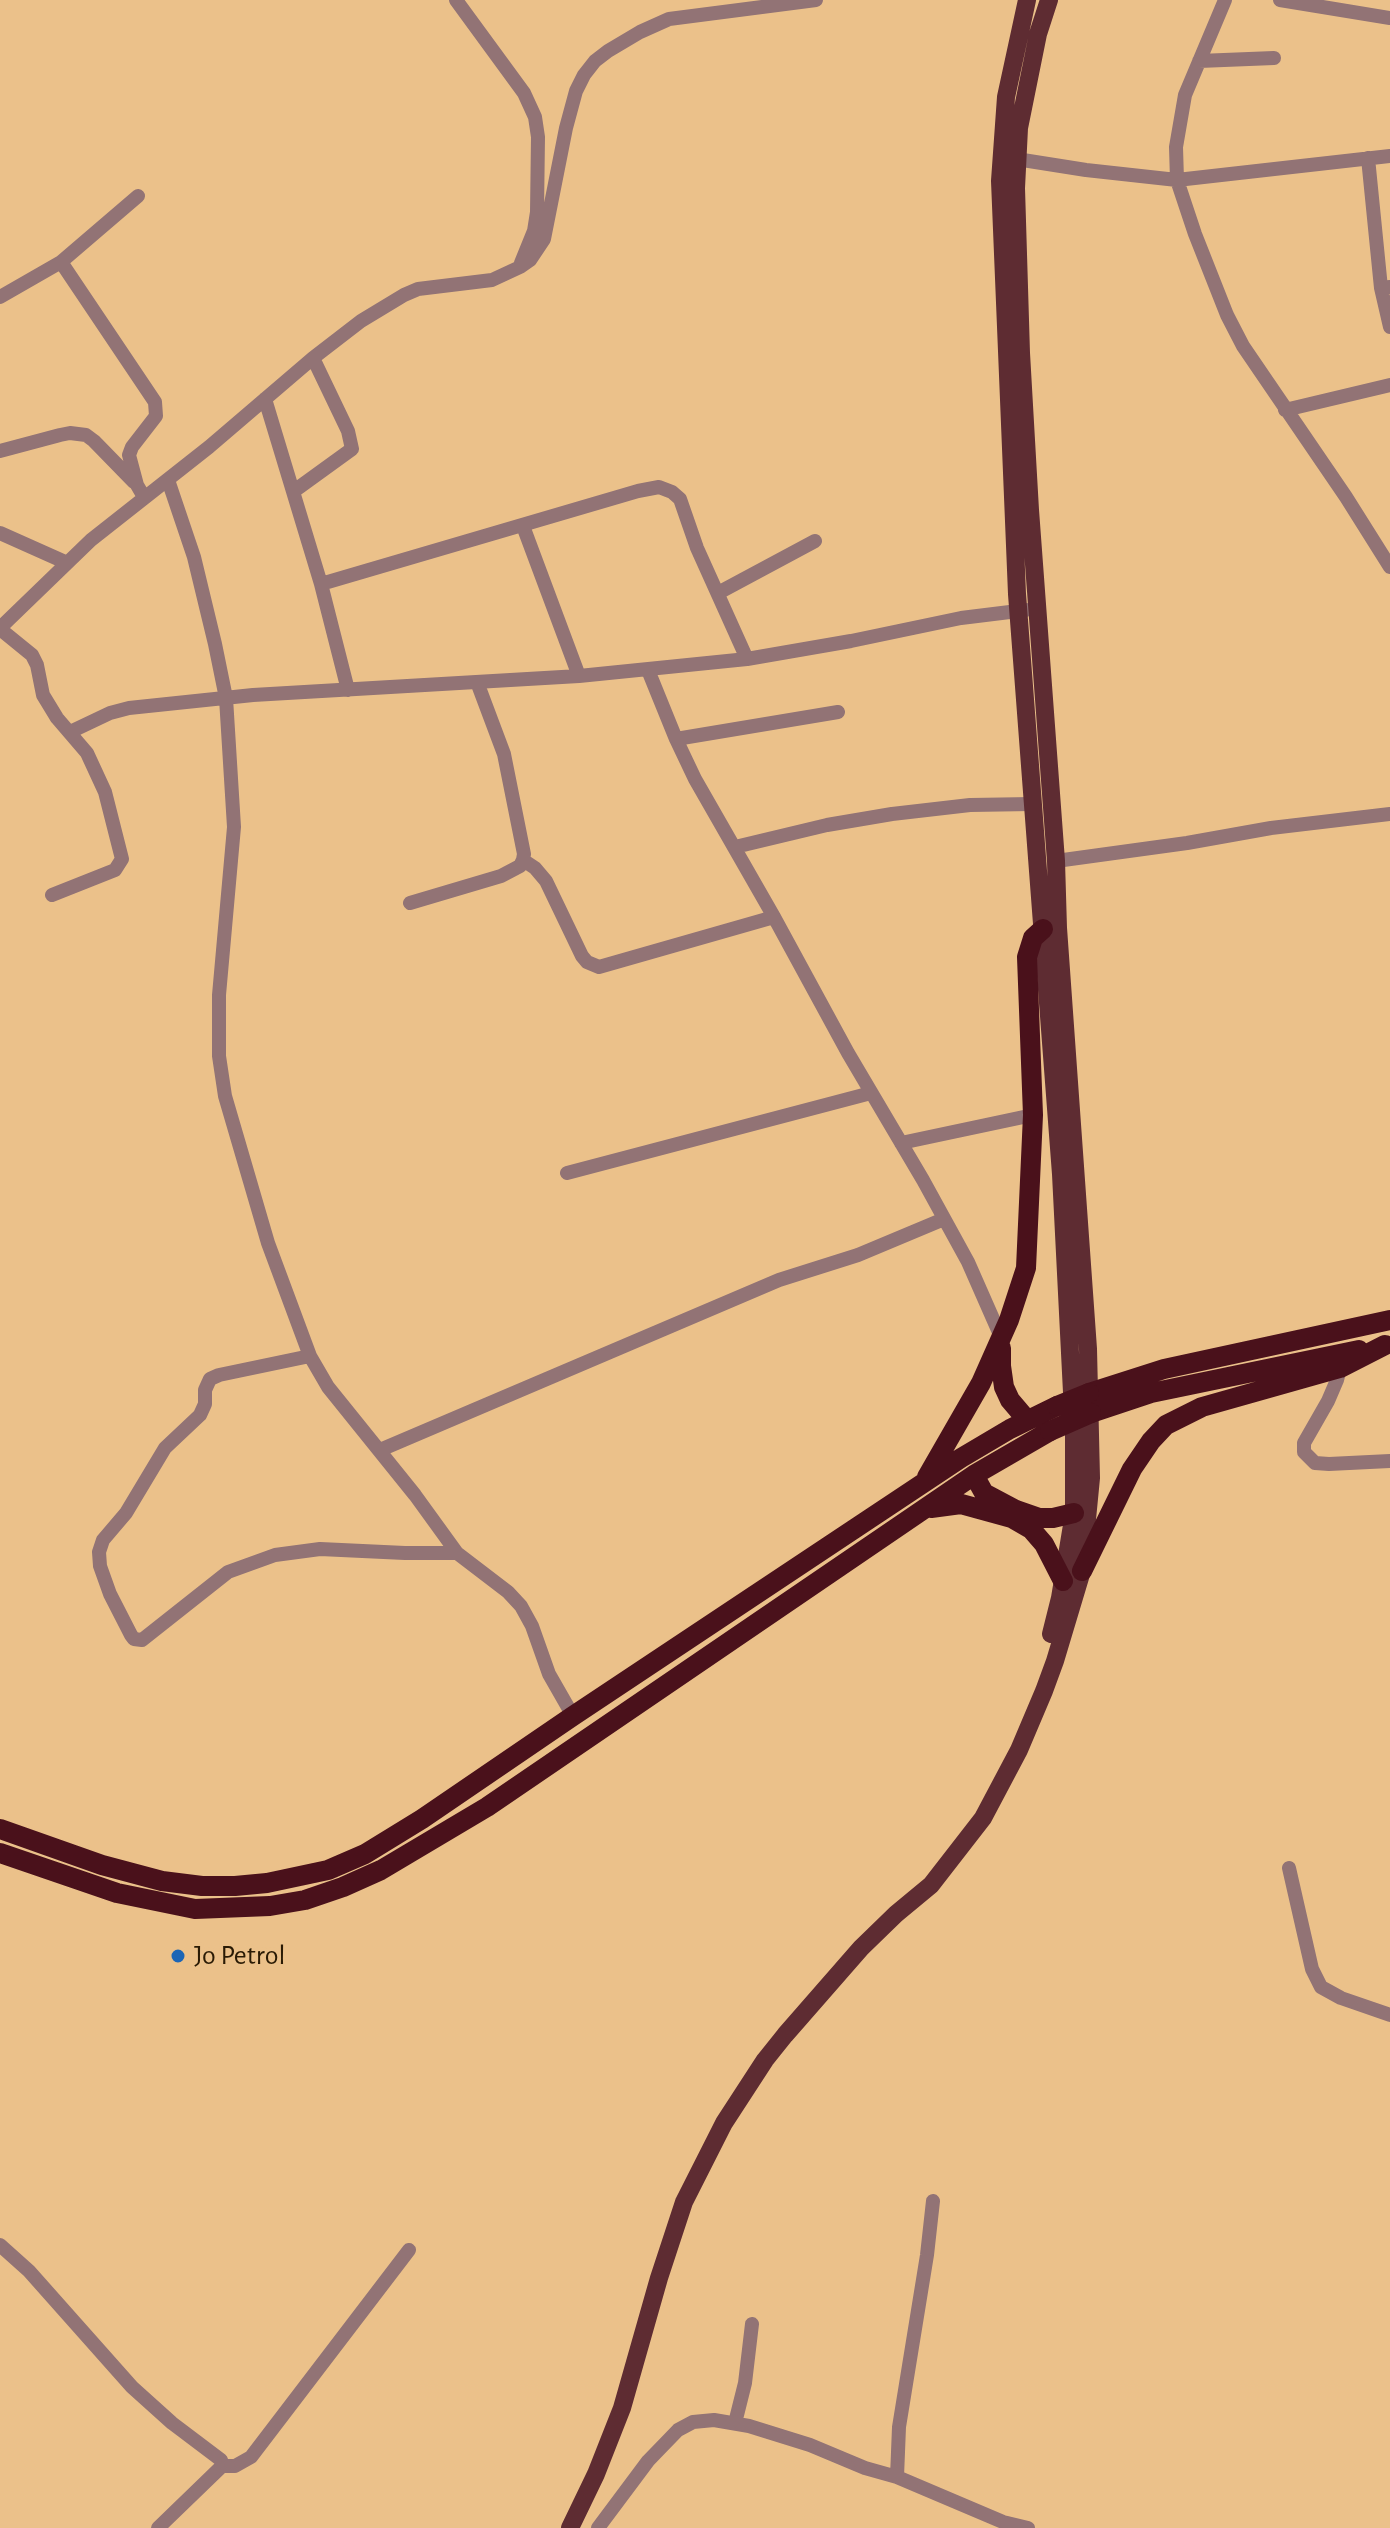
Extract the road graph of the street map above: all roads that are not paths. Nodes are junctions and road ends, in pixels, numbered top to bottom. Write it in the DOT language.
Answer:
graph roads {
  1 [pos="456,0"];
  2 [pos="816,0"];
  3 [pos="1049,0"];
  4 [pos="1225,0"];
  5 [pos="1280,0"];
  6 [pos="1026,1"];
  7 [pos="1390,18"];
  8 [pos="1274,58"];
  9 [pos="1199,61"];
  10 [pos="1390,156"];
  11 [pos="1009,158"];
  12 [pos="1368,158"];
  13 [pos="1177,180"];
  14 [pos="138,196"];
  15 [pos="61,262"];
  16 [pos="520,267"];
  17 [pos="1386,287"];
  18 [pos="0,297"];
  19 [pos="1390,327"];
  20 [pos="313,358"];
  21 [pos="1390,385"];
  22 [pos="265,399"];
  23 [pos="1285,410"];
  24 [pos="0,451"];
  25 [pos="168,480"];
  26 [pos="141,491"];
  27 [pos="294,491"];
  28 [pos="523,526"];
  29 [pos="0,533"];
  30 [pos="815,541"];
  31 [pos="65,562"];
  32 [pos="1390,567"];
  33 [pos="321,584"];
  34 [pos="718,593"];
  35 [pos="1028,609"];
  36 [pos="0,628"];
  37 [pos="747,659"];
  38 [pos="648,670"];
  39 [pos="579,676"];
  40 [pos="477,682"];
  41 [pos="348,690"];
  42 [pos="226,698"];
  43 [pos="838,712"];
  44 [pos="70,732"];
  45 [pos="676,739"];
  46 [pos="1032,804"];
  47 [pos="1390,814"];
  48 [pos="735,847"];
  49 [pos="523,860"];
  50 [pos="1056,861"];
  51 [pos="52,895"];
  52 [pos="410,903"];
  53 [pos="774,917"];
  54 [pos="1050,928"];
  55 [pos="871,1093"];
  56 [pos="1033,1115"];
  57 [pos="901,1143"];
  58 [pos="567,1173"];
  59 [pos="944,1219"];
  60 [pos="1390,1320"];
  61 [pos="1001,1337"];
  62 [pos="1388,1345"];
  63 [pos="310,1356"];
  64 [pos="1340,1368"];
  65 [pos="1090,1403"];
  66 [pos="1027,1420"];
  67 [pos="380,1450"];
  68 [pos="1390,1461"];
  69 [pos="974,1475"];
  70 [pos="923,1483"];
  71 [pos="923,1510"];
  72 [pos="1074,1513"];
  73 [pos="457,1553"];
  74 [pos="1082,1571"];
  75 [pos="1063,1581"];
  76 [pos="573,1716"];
  77 [pos="1014,1748"];
  78 [pos="474,1785"];
  79 [pos="487,1807"];
  80 [pos="0,1829"];
  81 [pos="0,1853"];
  82 [pos="1289,1868"];
  83 [pos="1390,2015"];
  84 [pos="933,2201"];
  85 [pos="0,2245"];
  86 [pos="409,2250"];
  87 [pos="752,2324"];
  88 [pos="735,2423"];
  89 [pos="222,2466"];
  90 [pos="897,2477"];
  91 [pos="158,2528"];
  92 [pos="570,2528"];
  93 [pos="598,2528"];
  94 [pos="1028,2528"];
  1 -- 16 [label="street"];
  2 -- 16 [label="street"];
  3 -- 11 [label="main road"];
  4 -- 9 [label="street"];
  5 -- 7 [label="street"];
  6 -- 11 [label="main road"];
  8 -- 9 [label="street"];
  9 -- 13 [label="street"];
  10 -- 12 [label="street"];
  11 -- 13 [label="street"];
  11 -- 35 [label="main road"];
  12 -- 13 [label="street"];
  12 -- 17 [label="street"];
  13 -- 23 [label="street"];
  14 -- 15 [label="street"];
  15 -- 18 [label="street"];
  15 -- 26 [label="street"];
  16 -- 20 [label="street"];
  17 -- 19 [label="street"];
  20 -- 22 [label="street"];
  20 -- 27 [label="street"];
  21 -- 23 [label="street"];
  22 -- 25 [label="street"];
  22 -- 27 [label="street"];
  23 -- 32 [label="street"];
  24 -- 26 [label="street"];
  25 -- 26 [label="street"];
  25 -- 42 [label="street"];
  26 -- 31 [label="street"];
  27 -- 33 [label="street"];
  28 -- 33 [label="street"];
  28 -- 34 [label="street"];
  28 -- 39 [label="street"];
  29 -- 31 [label="street"];
  30 -- 34 [label="street"];
  31 -- 36 [label="street"];
  33 -- 41 [label="street"];
  34 -- 37 [label="street"];
  35 -- 37 [label="street"];
  35 -- 46 [label="main road"];
  35 -- 50 [label="main road"];
  36 -- 44 [label="street"];
  37 -- 38 [label="street"];
  38 -- 39 [label="street"];
  38 -- 45 [label="street"];
  39 -- 40 [label="street"];
  40 -- 41 [label="street"];
  40 -- 49 [label="street"];
  41 -- 42 [label="street"];
  42 -- 44 [label="street"];
  42 -- 63 [label="street"];
  43 -- 45 [label="street"];
  44 -- 51 [label="street"];
  45 -- 48 [label="street"];
  46 -- 48 [label="street"];
  46 -- 54 [label="main road"];
  47 -- 50 [label="street"];
  48 -- 53 [label="street"];
  49 -- 52 [label="street"];
  49 -- 53 [label="street"];
  50 -- 54 [label="main road"];
  53 -- 55 [label="street"];
  54 -- 56 [label="highway"];
  54 -- 72 [label="main road"];
  54 -- 74 [label="main road"];
  55 -- 57 [label="street"];
  55 -- 58 [label="street"];
  56 -- 57 [label="street"];
  56 -- 61 [label="highway"];
  57 -- 59 [label="street"];
  59 -- 61 [label="street"];
  59 -- 67 [label="street"];
  60 -- 65 [label="highway"];
  61 -- 66 [label="highway"];
  61 -- 70 [label="highway"];
  62 -- 64 [label="highway"];
  62 -- 65 [label="highway"];
  63 -- 67 [label="street"];
  63 -- 73 [label="street"];
  64 -- 68 [label="street"];
  64 -- 74 [label="highway"];
  65 -- 66 [label="highway, bridge"];
  65 -- 69 [label="highway, bridge"];
  66 -- 70 [label="highway"];
  67 -- 73 [label="street"];
  69 -- 71 [label="highway"];
  69 -- 72 [label="highway"];
  70 -- 76 [label="highway"];
  71 -- 75 [label="highway"];
  71 -- 79 [label="highway"];
  72 -- 75 [label="main road"];
  73 -- 76 [label="street"];
  74 -- 77 [label="main road"];
  75 -- 77 [label="main road"];
  76 -- 78 [label="highway"];
  77 -- 92 [label="main road"];
  78 -- 79 [label="highway"];
  78 -- 80 [label="highway"];
  79 -- 81 [label="highway"];
  82 -- 83 [label="street"];
  84 -- 90 [label="street"];
  85 -- 89 [label="street"];
  86 -- 89 [label="street"];
  87 -- 88 [label="street"];
  88 -- 90 [label="street"];
  88 -- 93 [label="street"];
  89 -- 91 [label="street"];
  90 -- 94 [label="street"];
}
